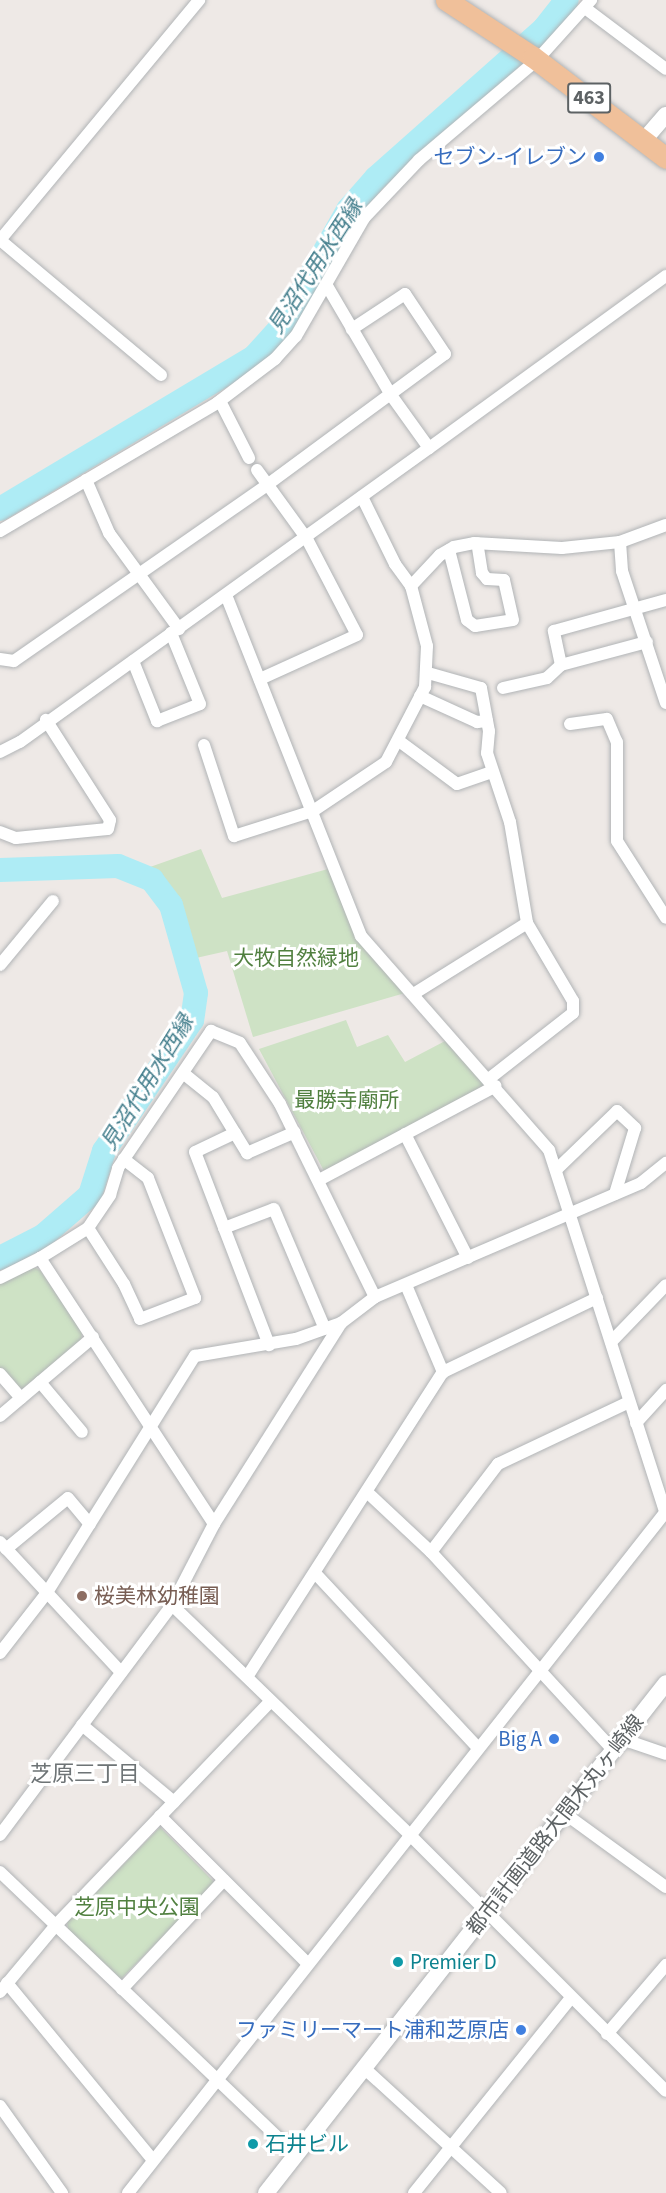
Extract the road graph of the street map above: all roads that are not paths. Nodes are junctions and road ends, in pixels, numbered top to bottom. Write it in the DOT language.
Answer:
graph roads {
  1 [pos="199,0"];
  2 [pos="446,0"];
  3 [pos="588,4"];
  4 [pos="535,59"];
  5 [pos="666,69"];
  6 [pos="666,115"];
  7 [pos="644,140"];
  8 [pos="666,158"];
  9 [pos="666,276"];
  10 [pos="327,286"];
  11 [pos="352,328"];
  12 [pos="161,375"];
  13 [pos="391,395"];
  14 [pos="220,401"];
  15 [pos="429,448"];
  16 [pos="249,458"];
  17 [pos="257,470"];
  18 [pos="86,480"];
  19 [pos="267,485"];
  20 [pos="362,497"];
  21 [pos="666,525"];
  22 [pos="0,531"];
  23 [pos="307,539"];
  24 [pos="620,542"];
  25 [pos="477,543"];
  26 [pos="449,550"];
  27 [pos="136,575"];
  28 [pos="411,586"];
  29 [pos="226,595"];
  30 [pos="666,600"];
  31 [pos="636,611"];
  32 [pos="175,631"];
  33 [pos="647,642"];
  34 [pos="0,659"];
  35 [pos="133,661"];
  36 [pos="660,662"];
  37 [pos="561,665"];
  38 [pos="428,673"];
  39 [pos="260,679"];
  40 [pos="503,688"];
  41 [pos="420,696"];
  42 [pos="666,703"];
  43 [pos="46,720"];
  44 [pos="487,721"];
  45 [pos="570,724"];
  46 [pos="399,741"];
  47 [pos="204,745"];
  48 [pos="0,752"];
  49 [pos="491,772"];
  50 [pos="313,811"];
  51 [pos="0,832"];
  52 [pos="53,901"];
  53 [pos="666,918"];
  54 [pos="527,923"];
  55 [pos="0,965"];
  56 [pos="415,993"];
  57 [pos="183,1073"];
  58 [pos="493,1082"];
  59 [pos="295,1132"];
  60 [pos="235,1133"];
  61 [pos="405,1134"];
  62 [pos="124,1159"];
  63 [pos="666,1163"];
  64 [pos="556,1170"];
  65 [pos="319,1180"];
  66 [pos="615,1194"];
  67 [pos="571,1213"];
  68 [pos="88,1228"];
  69 [pos="224,1228"];
  70 [pos="40,1258"];
  71 [pos="468,1258"];
  72 [pos="0,1278"];
  73 [pos="406,1285"];
  74 [pos="666,1285"];
  75 [pos="375,1296"];
  76 [pos="597,1298"];
  77 [pos="341,1323"];
  78 [pos="325,1329"];
  79 [pos="93,1337"];
  80 [pos="611,1342"];
  81 [pos="269,1345"];
  82 [pos="443,1372"];
  83 [pos="0,1374"];
  84 [pos="39,1382"];
  85 [pos="666,1390"];
  86 [pos="21,1398"];
  87 [pos="629,1402"];
  88 [pos="0,1416"];
  89 [pos="636,1423"];
  90 [pos="151,1426"];
  91 [pos="82,1432"];
  92 [pos="368,1493"];
  93 [pos="663,1493"];
  94 [pos="665,1515"];
  95 [pos="90,1524"];
  96 [pos="214,1524"];
  97 [pos="3,1546"];
  98 [pos="431,1552"];
  99 [pos="315,1573"];
  100 [pos="46,1594"];
  101 [pos="171,1605"];
  102 [pos="0,1653"];
  103 [pos="122,1672"];
  104 [pos="539,1672"];
  105 [pos="247,1677"];
  106 [pos="666,1683"];
  107 [pos="271,1701"];
  108 [pos="82,1725"];
  109 [pos="617,1745"];
  110 [pos="478,1748"];
  111 [pos="666,1754"];
  112 [pos="174,1802"];
  113 [pos="564,1813"];
  114 [pos="160,1816"];
  115 [pos="410,1834"];
  116 [pos="0,1835"];
  117 [pos="0,1872"];
  118 [pos="224,1880"];
  119 [pos="666,1887"];
  120 [pos="486,1913"];
  121 [pos="56,1925"];
  122 [pos="307,1964"];
  123 [pos="666,1965"];
  124 [pos="3,1988"];
  125 [pos="122,1989"];
  126 [pos="572,1998"];
  127 [pos="607,2034"];
  128 [pos="364,2068"];
  129 [pos="216,2079"];
  130 [pos="666,2091"];
  131 [pos="0,2106"];
  132 [pos="451,2145"];
  133 [pos="296,2155"];
  134 [pos="153,2160"];
  135 [pos="62,2193"];
  136 [pos="128,2193"];
  137 [pos="266,2193"];
  138 [pos="414,2193"];
  139 [pos="501,2193"];
  1 -- 12 [label="street"];
  2 -- 4 [label="highway, 463"];
  3 -- 4 [label="street"];
  3 -- 5 [label="street"];
  4 -- 7 [label="highway, 463"];
  4 -- 10 [label="street"];
  6 -- 7 [label="street"];
  7 -- 8 [label="highway, 463"];
  9 -- 15 [label="street"];
  10 -- 11 [label="street"];
  10 -- 14 [label="street"];
  11 -- 13 [label="street"];
  11 -- 13 [label="street"];
  13 -- 15 [label="street"];
  13 -- 19 [label="street"];
  14 -- 16 [label="street"];
  14 -- 18 [label="street"];
  15 -- 20 [label="street"];
  17 -- 19 [label="street"];
  18 -- 22 [label="street"];
  18 -- 27 [label="street"];
  19 -- 23 [label="street"];
  19 -- 27 [label="street"];
  20 -- 23 [label="street"];
  20 -- 28 [label="street"];
  21 -- 24 [label="street"];
  23 -- 29 [label="street"];
  23 -- 39 [label="street"];
  24 -- 25 [label="street"];
  24 -- 31 [label="street"];
  25 -- 26 [label="street"];
  25 -- 26 [label="street"];
  26 -- 28 [label="street"];
  27 -- 32 [label="street"];
  27 -- 34 [label="street"];
  28 -- 38 [label="street"];
  29 -- 32 [label="street"];
  29 -- 39 [label="street"];
  30 -- 31 [label="street"];
  31 -- 33 [label="street"];
  31 -- 37 [label="street"];
  32 -- 35 [label="street"];
  32 -- 35 [label="street"];
  33 -- 36 [label="street"];
  33 -- 37 [label="street"];
  35 -- 43 [label="street"];
  36 -- 42 [label="street"];
  37 -- 40 [label="street"];
  38 -- 41 [label="street"];
  38 -- 44 [label="street"];
  39 -- 50 [label="street"];
  41 -- 44 [label="street"];
  41 -- 46 [label="street"];
  43 -- 48 [label="street"];
  43 -- 51 [label="street"];
  44 -- 49 [label="street"];
  45 -- 53 [label="street"];
  46 -- 49 [label="street"];
  46 -- 50 [label="street"];
  47 -- 50 [label="street"];
  49 -- 54 [label="street"];
  50 -- 56 [label="street"];
  52 -- 55 [label="street"];
  54 -- 56 [label="street"];
  54 -- 58 [label="street"];
  56 -- 58 [label="street"];
  57 -- 59 [label="street"];
  57 -- 60 [label="street"];
  57 -- 62 [label="street"];
  58 -- 61 [label="street"];
  58 -- 64 [label="street"];
  59 -- 60 [label="street"];
  59 -- 65 [label="street"];
  60 -- 69 [label="street"];
  61 -- 65 [label="street"];
  61 -- 71 [label="street"];
  62 -- 68 [label="street"];
  62 -- 68 [label="street"];
  63 -- 66 [label="street"];
  64 -- 66 [label="street"];
  64 -- 67 [label="street"];
  65 -- 75 [label="street"];
  66 -- 67 [label="street"];
  67 -- 71 [label="street"];
  67 -- 76 [label="street"];
  68 -- 70 [label="street"];
  69 -- 78 [label="street"];
  69 -- 81 [label="street"];
  70 -- 72 [label="street"];
  70 -- 79 [label="street"];
  71 -- 73 [label="street"];
  73 -- 75 [label="street"];
  73 -- 82 [label="street"];
  74 -- 80 [label="street"];
  75 -- 77 [label="street"];
  76 -- 80 [label="street"];
  76 -- 82 [label="street"];
  77 -- 78 [label="street"];
  77 -- 96 [label="street"];
  78 -- 81 [label="street"];
  79 -- 84 [label="street"];
  79 -- 90 [label="street"];
  80 -- 87 [label="street"];
  81 -- 90 [label="street"];
  82 -- 92 [label="street"];
  83 -- 86 [label="street"];
  84 -- 86 [label="street"];
  84 -- 91 [label="street"];
  85 -- 89 [label="street"];
  86 -- 88 [label="street"];
  87 -- 89 [label="street"];
  87 -- 98 [label="street"];
  89 -- 93 [label="street"];
  90 -- 95 [label="street"];
  90 -- 96 [label="street"];
  92 -- 98 [label="street"];
  92 -- 99 [label="street"];
  93 -- 94 [label="street"];
  94 -- 104 [label="street"];
  95 -- 97 [label="street"];
  95 -- 100 [label="street"];
  96 -- 101 [label="street"];
  97 -- 100 [label="street"];
  98 -- 104 [label="street"];
  99 -- 105 [label="street"];
  99 -- 110 [label="street"];
  100 -- 102 [label="street"];
  100 -- 103 [label="street"];
  101 -- 103 [label="street"];
  101 -- 105 [label="street"];
  103 -- 108 [label="street"];
  104 -- 109 [label="street"];
  104 -- 110 [label="street"];
  105 -- 107 [label="street"];
  106 -- 109 [label="street, 都市計画道路大間木丸ヶ崎線"];
  107 -- 112 [label="street"];
  107 -- 115 [label="street"];
  108 -- 112 [label="street"];
  108 -- 116 [label="street"];
  109 -- 111 [label="street"];
  109 -- 113 [label="street, 都市計画道路大間木丸ヶ崎線"];
  110 -- 115 [label="street"];
  112 -- 114 [label="street"];
  113 -- 119 [label="street"];
  113 -- 120 [label="street, 都市計画道路大間木丸ヶ崎線"];
  114 -- 118 [label="street"];
  114 -- 121 [label="street"];
  115 -- 120 [label="street"];
  115 -- 122 [label="street"];
  117 -- 121 [label="street"];
  118 -- 122 [label="street"];
  118 -- 125 [label="street"];
  120 -- 126 [label="street"];
  120 -- 128 [label="street, 都市計画道路大間木丸ヶ崎線"];
  121 -- 124 [label="street"];
  121 -- 125 [label="street"];
  122 -- 129 [label="street"];
  123 -- 127 [label="street"];
  124 -- 134 [label="street"];
  125 -- 129 [label="street"];
  126 -- 127 [label="street"];
  126 -- 132 [label="street"];
  127 -- 130 [label="street"];
  128 -- 132 [label="street"];
  128 -- 133 [label="street, 都市計画道路大間木丸ヶ崎線"];
  129 -- 133 [label="street"];
  129 -- 134 [label="street"];
  131 -- 135 [label="street"];
  132 -- 138 [label="street"];
  132 -- 139 [label="street"];
  133 -- 137 [label="street, 都市計画道路大間木丸ヶ崎線"];
  134 -- 136 [label="street"];
}
